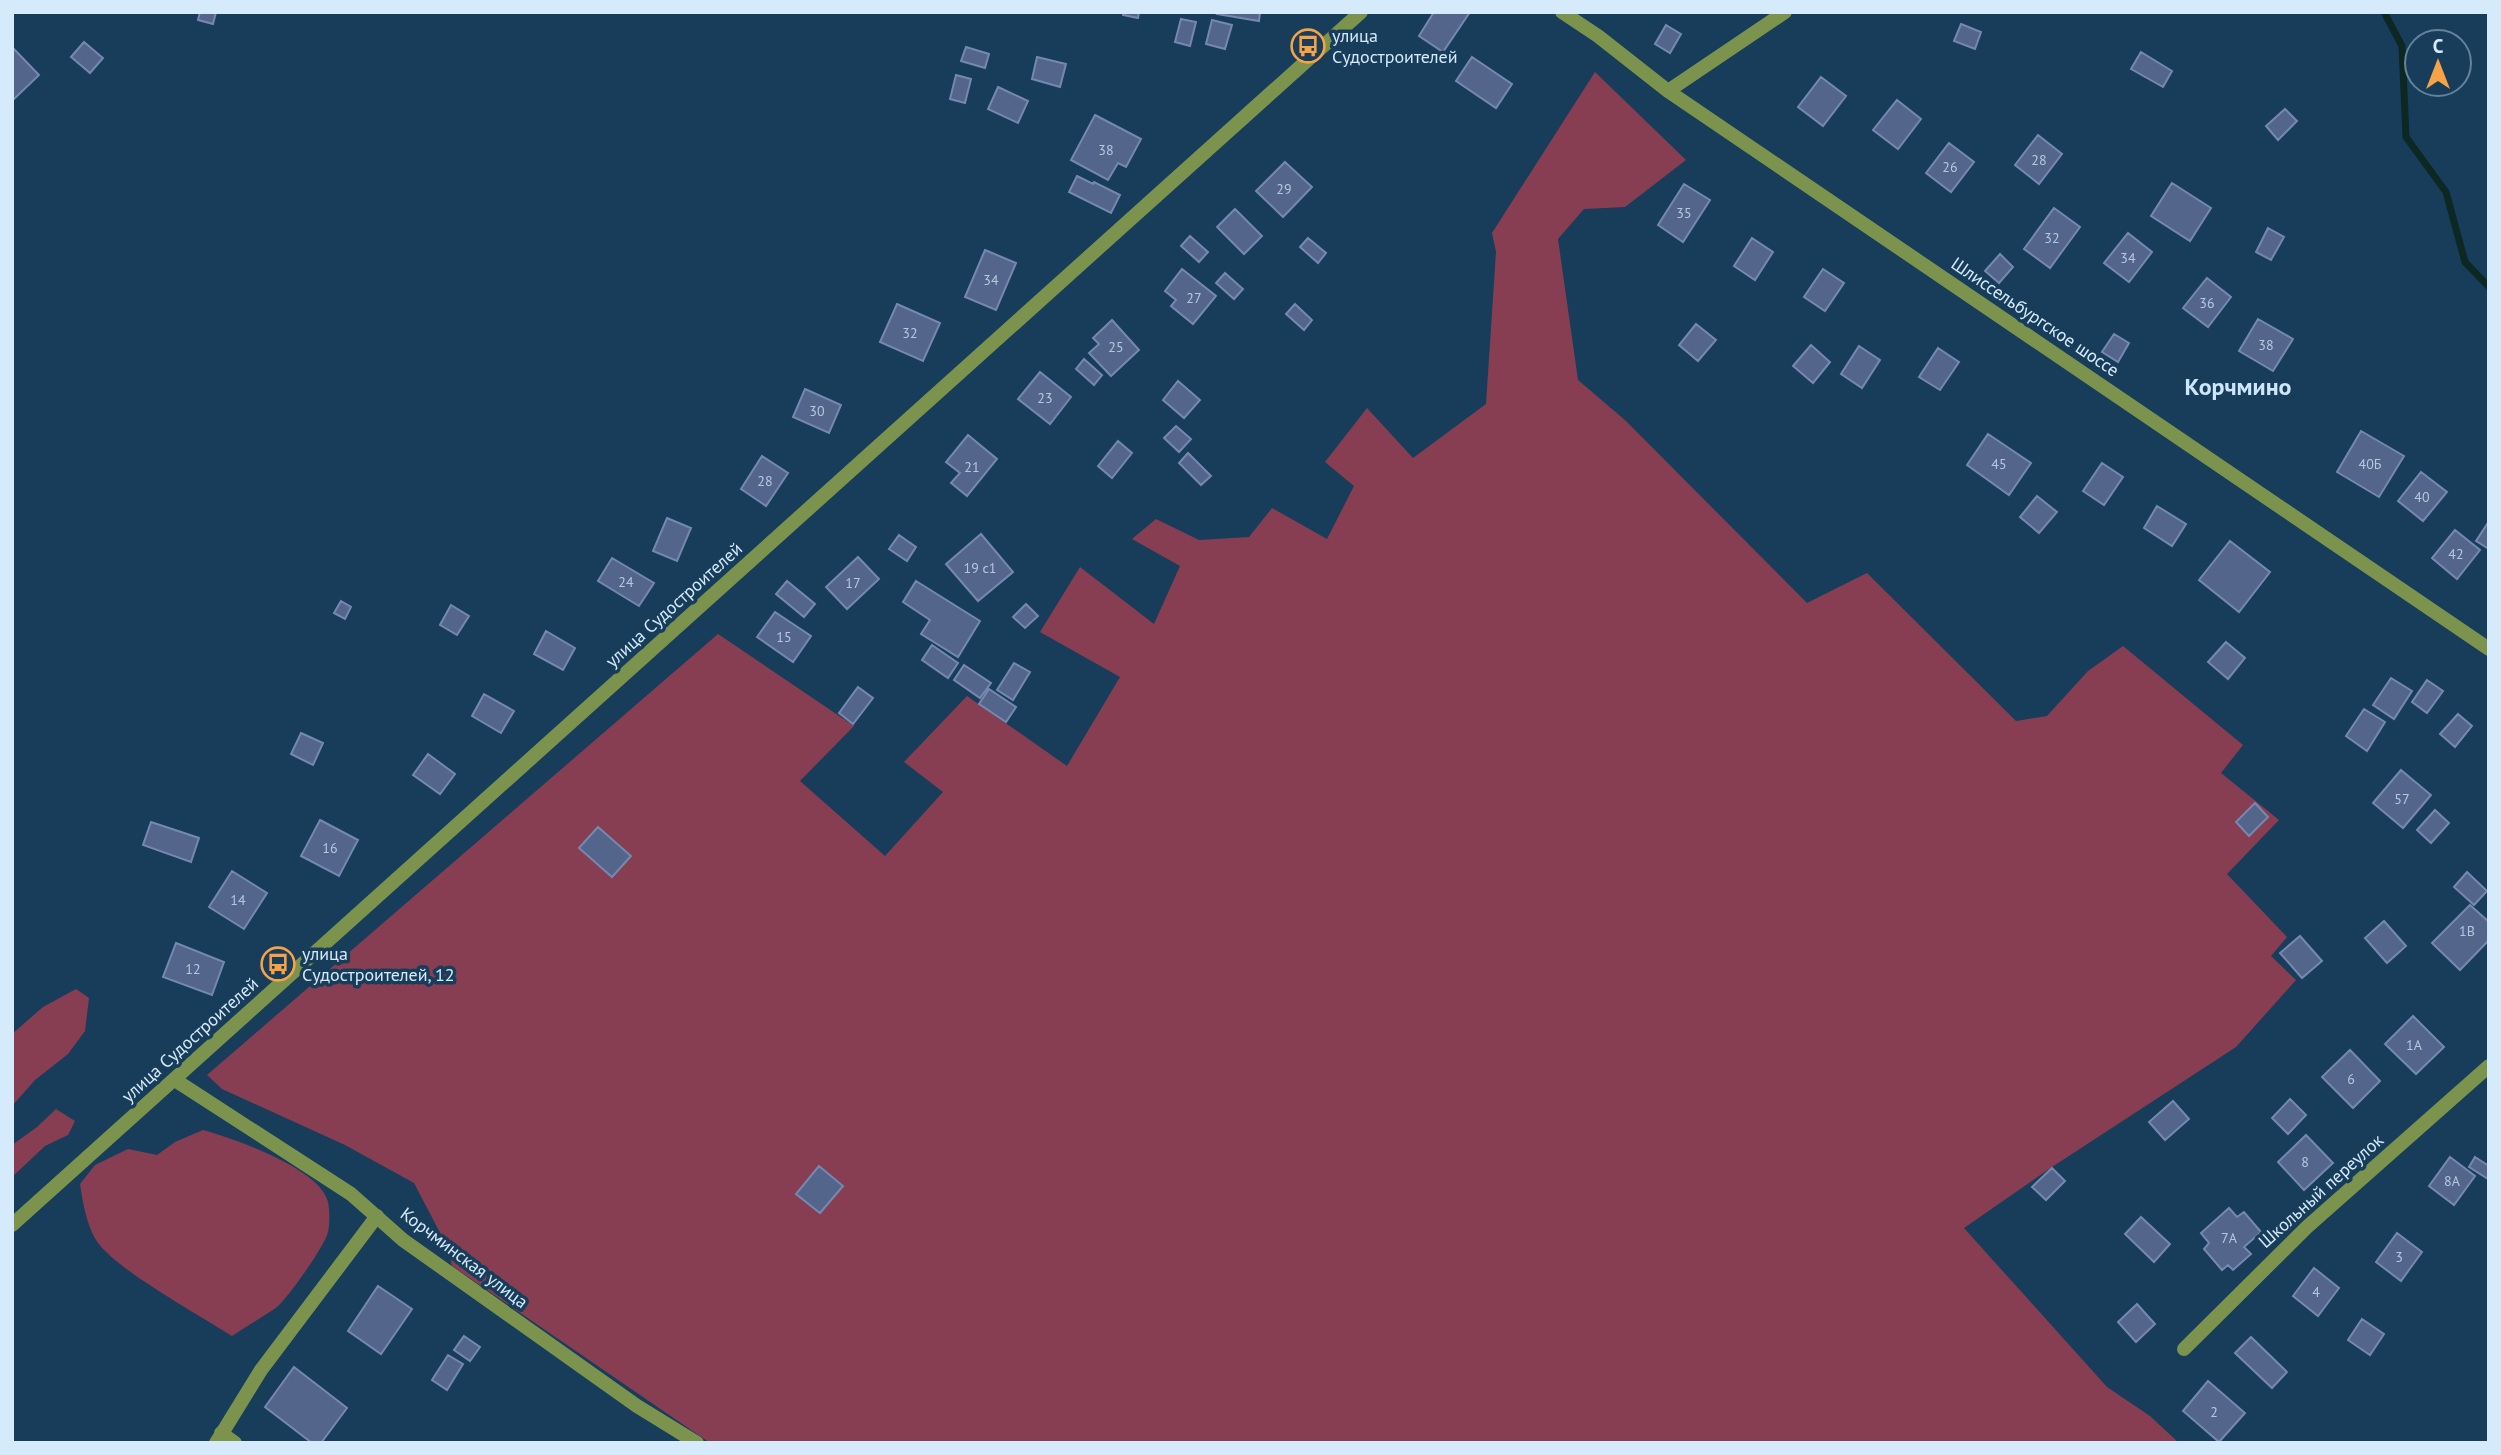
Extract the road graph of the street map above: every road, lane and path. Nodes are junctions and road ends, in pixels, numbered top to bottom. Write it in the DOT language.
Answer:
graph roads {
  1 [pos="1361,12"];
  2 [pos="1562,12"];
  3 [pos="1785,12"];
  4 [pos="1668,91"];
  5 [pos="2489,649"];
  6 [pos="2489,1066"];
  7 [pos="175,1080"];
  8 [pos="377,1216"];
  9 [pos="12,1225"];
  10 [pos="2184,1349"];
  11 [pos="219,1438"];
  12 [pos="235,1443"];
  13 [pos="697,1443"];
  1 -- 7 [label="street, улица Судостроителей"];
  2 -- 4 [label="street, Шлиссельбургское шоссе"];
  3 -- 4 [label="street"];
  4 -- 5 [label="street, Шлиссельбургское шоссе"];
  6 -- 10 [label="street, Школьный переулок"];
  7 -- 8 [label="street, Корчминская улица"];
  7 -- 9 [label="street, улица Судостроителей"];
  8 -- 11 [label="street"];
  8 -- 13 [label="street, Корчминская улица"];
  11 -- 12 [label="street"];
}
